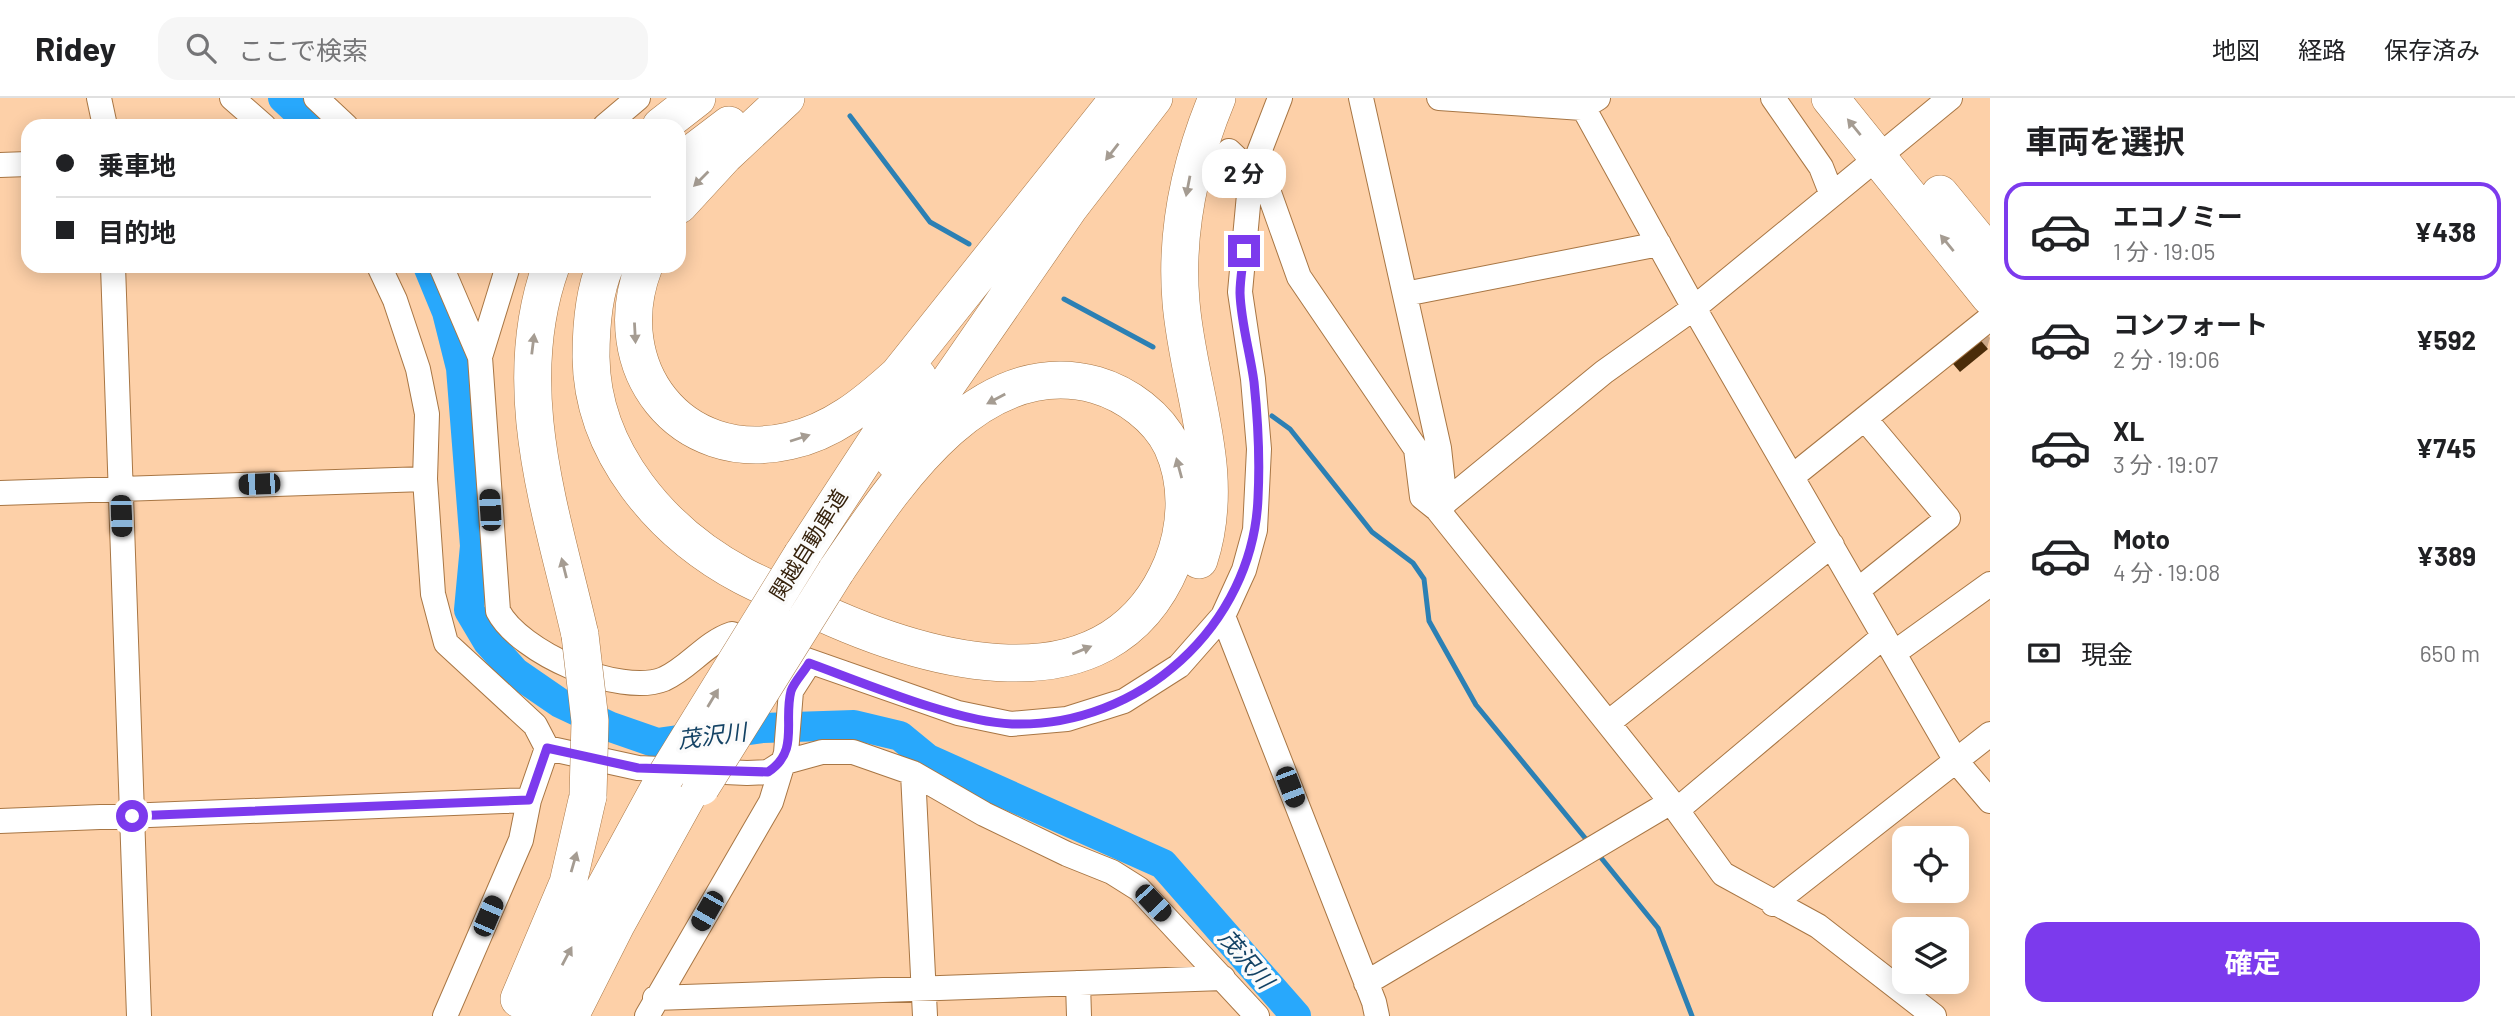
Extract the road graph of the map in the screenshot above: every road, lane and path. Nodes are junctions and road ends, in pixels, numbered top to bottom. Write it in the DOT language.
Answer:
graph roads {
  1 [pos="99,98"];
  2 [pos="232,98"];
  3 [pos="316,98"];
  4 [pos="638,98"];
  5 [pos="696,98"];
  6 [pos="725,98"];
  7 [pos="772,98"];
  8 [pos="786,98"];
  9 [pos="1120,98"];
  10 [pos="1154,98"];
  11 [pos="1217,98"];
  12 [pos="1280,98"];
  13 [pos="1361,98"];
  14 [pos="1439,98"];
  15 [pos="1773,98"];
  16 [pos="1830,98"];
  17 [pos="1861,98"];
  18 [pos="1950,98"];
  19 [pos="1522,101"];
  20 [pos="1586,101"];
  21 [pos="104,119"];
  22 [pos="256,119"];
  23 [pos="338,119"];
  24 [pos="614,119"];
  25 [pos="670,119"];
  26 [pos="686,130"];
  27 [pos="1887,148"];
  28 [pos="1229,151"];
  29 [pos="686,158"];
  30 [pos="21,164"];
  31 [pos="0,165"];
  32 [pos="1251,173"];
  33 [pos="1832,195"];
  34 [pos="686,197"];
  35 [pos="1659,244"];
  36 [pos="1990,255"];
  37 [pos="113,273"];
  38 [pos="382,273"];
  39 [pos="444,273"];
  40 [pos="506,273"];
  41 [pos="549,273"];
  42 [pos="580,273"];
  43 [pos="603,273"];
  44 [pos="642,273"];
  45 [pos="1405,294"];
  46 [pos="1990,297"];
  47 [pos="1694,308"];
  48 [pos="1990,317"];
  49 [pos="480,357"];
  50 [pos="1864,418"];
  51 [pos="1793,476"];
  52 [pos="425,479"];
  53 [pos="120,489"];
  54 [pos="0,493"];
  55 [pos="1441,506"];
  56 [pos="1832,544"];
  57 [pos="822,564"];
  58 [pos="1990,584"];
  59 [pos="1858,590"];
  60 [pos="1223,616"];
  61 [pos="1889,645"];
  62 [pos="809,663"];
  63 [pos="1608,723"];
  64 [pos="1990,734"];
  65 [pos="547,748"];
  66 [pos="784,758"];
  67 [pos="1956,761"];
  68 [pos="913,773"];
  69 [pos="687,782"];
  70 [pos="529,800"];
  71 [pos="1990,801"];
  72 [pos="1674,806"];
  73 [pos="132,816"];
  74 [pos="0,821"];
  75 [pos="1773,904"];
  76 [pos="1223,978"];
  77 [pos="1078,983"];
  78 [pos="1366,983"];
  79 [pos="925,989"];
  80 [pos="651,1007"];
  81 [pos="139,1016"];
  82 [pos="444,1016"];
  83 [pos="512,1016"];
  84 [pos="535,1016"];
  85 [pos="570,1016"];
  86 [pos="925,1016"];
  87 [pos="1079,1016"];
  88 [pos="1257,1016"];
  89 [pos="1377,1016"];
  90 [pos="1934,1016"];
  1 -- 21 [label="street"];
  2 -- 22 [label="street"];
  3 -- 23 [label="street"];
  4 -- 24 [label="street"];
  5 -- 25 [label="highway"];
  6 -- 26 [label="highway"];
  7 -- 29 [label="highway"];
  8 -- 34 [label="highway, one-way"];
  44 -- 9 [label="highway, one-way"];
  9 -- 57 [label="highway, 関越自動車道"];
  10 -- 57 [label="highway, 関越自動車道, one-way"];
  11 -- 42 [label="highway, one-way"];
  12 -- 32 [label="street"];
  13 -- 45 [label="street"];
  14 -- 19 [label="street"];
  15 -- 33 [label="street"];
  27 -- 16 [label="highway, one-way"];
  17 -- 27 [label="highway"];
  18 -- 27 [label="street"];
  19 -- 20 [label="street"];
  20 -- 35 [label="street"];
  27 -- 33 [label="street"];
  27 -- 36 [label="highway"];
  46 -- 27 [label="highway, one-way"];
  28 -- 32 [label="street"];
  30 -- 31 [label="street"];
  32 -- 55 [label="street"];
  32 -- 60 [label="street"];
  33 -- 47 [label="street"];
  35 -- 45 [label="street"];
  35 -- 47 [label="street"];
  37 -- 53 [label="street"];
  38 -- 52 [label="street"];
  39 -- 49 [label="street"];
  40 -- 49 [label="street"];
  83 -- 41 [label="highway, one-way, bridge"];
  43 -- 57 [label="highway, one-way"];
  45 -- 55 [label="street"];
  47 -- 51 [label="street"];
  47 -- 55 [label="street"];
  48 -- 50 [label="street"];
  49 -- 62 [label="street"];
  50 -- 51 [label="street"];
  50 -- 59 [label="street"];
  51 -- 56 [label="street"];
  52 -- 53 [label="street"];
  52 -- 65 [label="street"];
  53 -- 54 [label="street"];
  53 -- 73 [label="street"];
  55 -- 63 [label="street"];
  56 -- 59 [label="street"];
  56 -- 63 [label="street"];
  57 -- 69 [label="highway, 関越自動車道, bridge"];
  58 -- 61 [label="street"];
  59 -- 61 [label="street"];
  60 -- 62 [label="street"];
  60 -- 78 [label="street"];
  61 -- 67 [label="street"];
  61 -- 72 [label="street"];
  62 -- 66 [label="street"];
  63 -- 72 [label="street"];
  64 -- 67 [label="street"];
  65 -- 66 [label="street"];
  65 -- 70 [label="street"];
  66 -- 68 [label="street"];
  66 -- 80 [label="street"];
  67 -- 71 [label="street"];
  67 -- 75 [label="street"];
  68 -- 76 [label="street"];
  68 -- 79 [label="street"];
  84 -- 69 [label="highway, 関越自動車道, one-way"];
  69 -- 85 [label="highway, 関越自動車道"];
  70 -- 73 [label="street"];
  70 -- 82 [label="street"];
  72 -- 75 [label="street"];
  72 -- 78 [label="street"];
  73 -- 74 [label="street"];
  73 -- 81 [label="street"];
  75 -- 90 [label="street"];
  76 -- 77 [label="street"];
  76 -- 88 [label="street"];
  77 -- 79 [label="street"];
  77 -- 87 [label="street"];
  78 -- 89 [label="street"];
  79 -- 80 [label="street"];
  79 -- 86 [label="street"];
}
